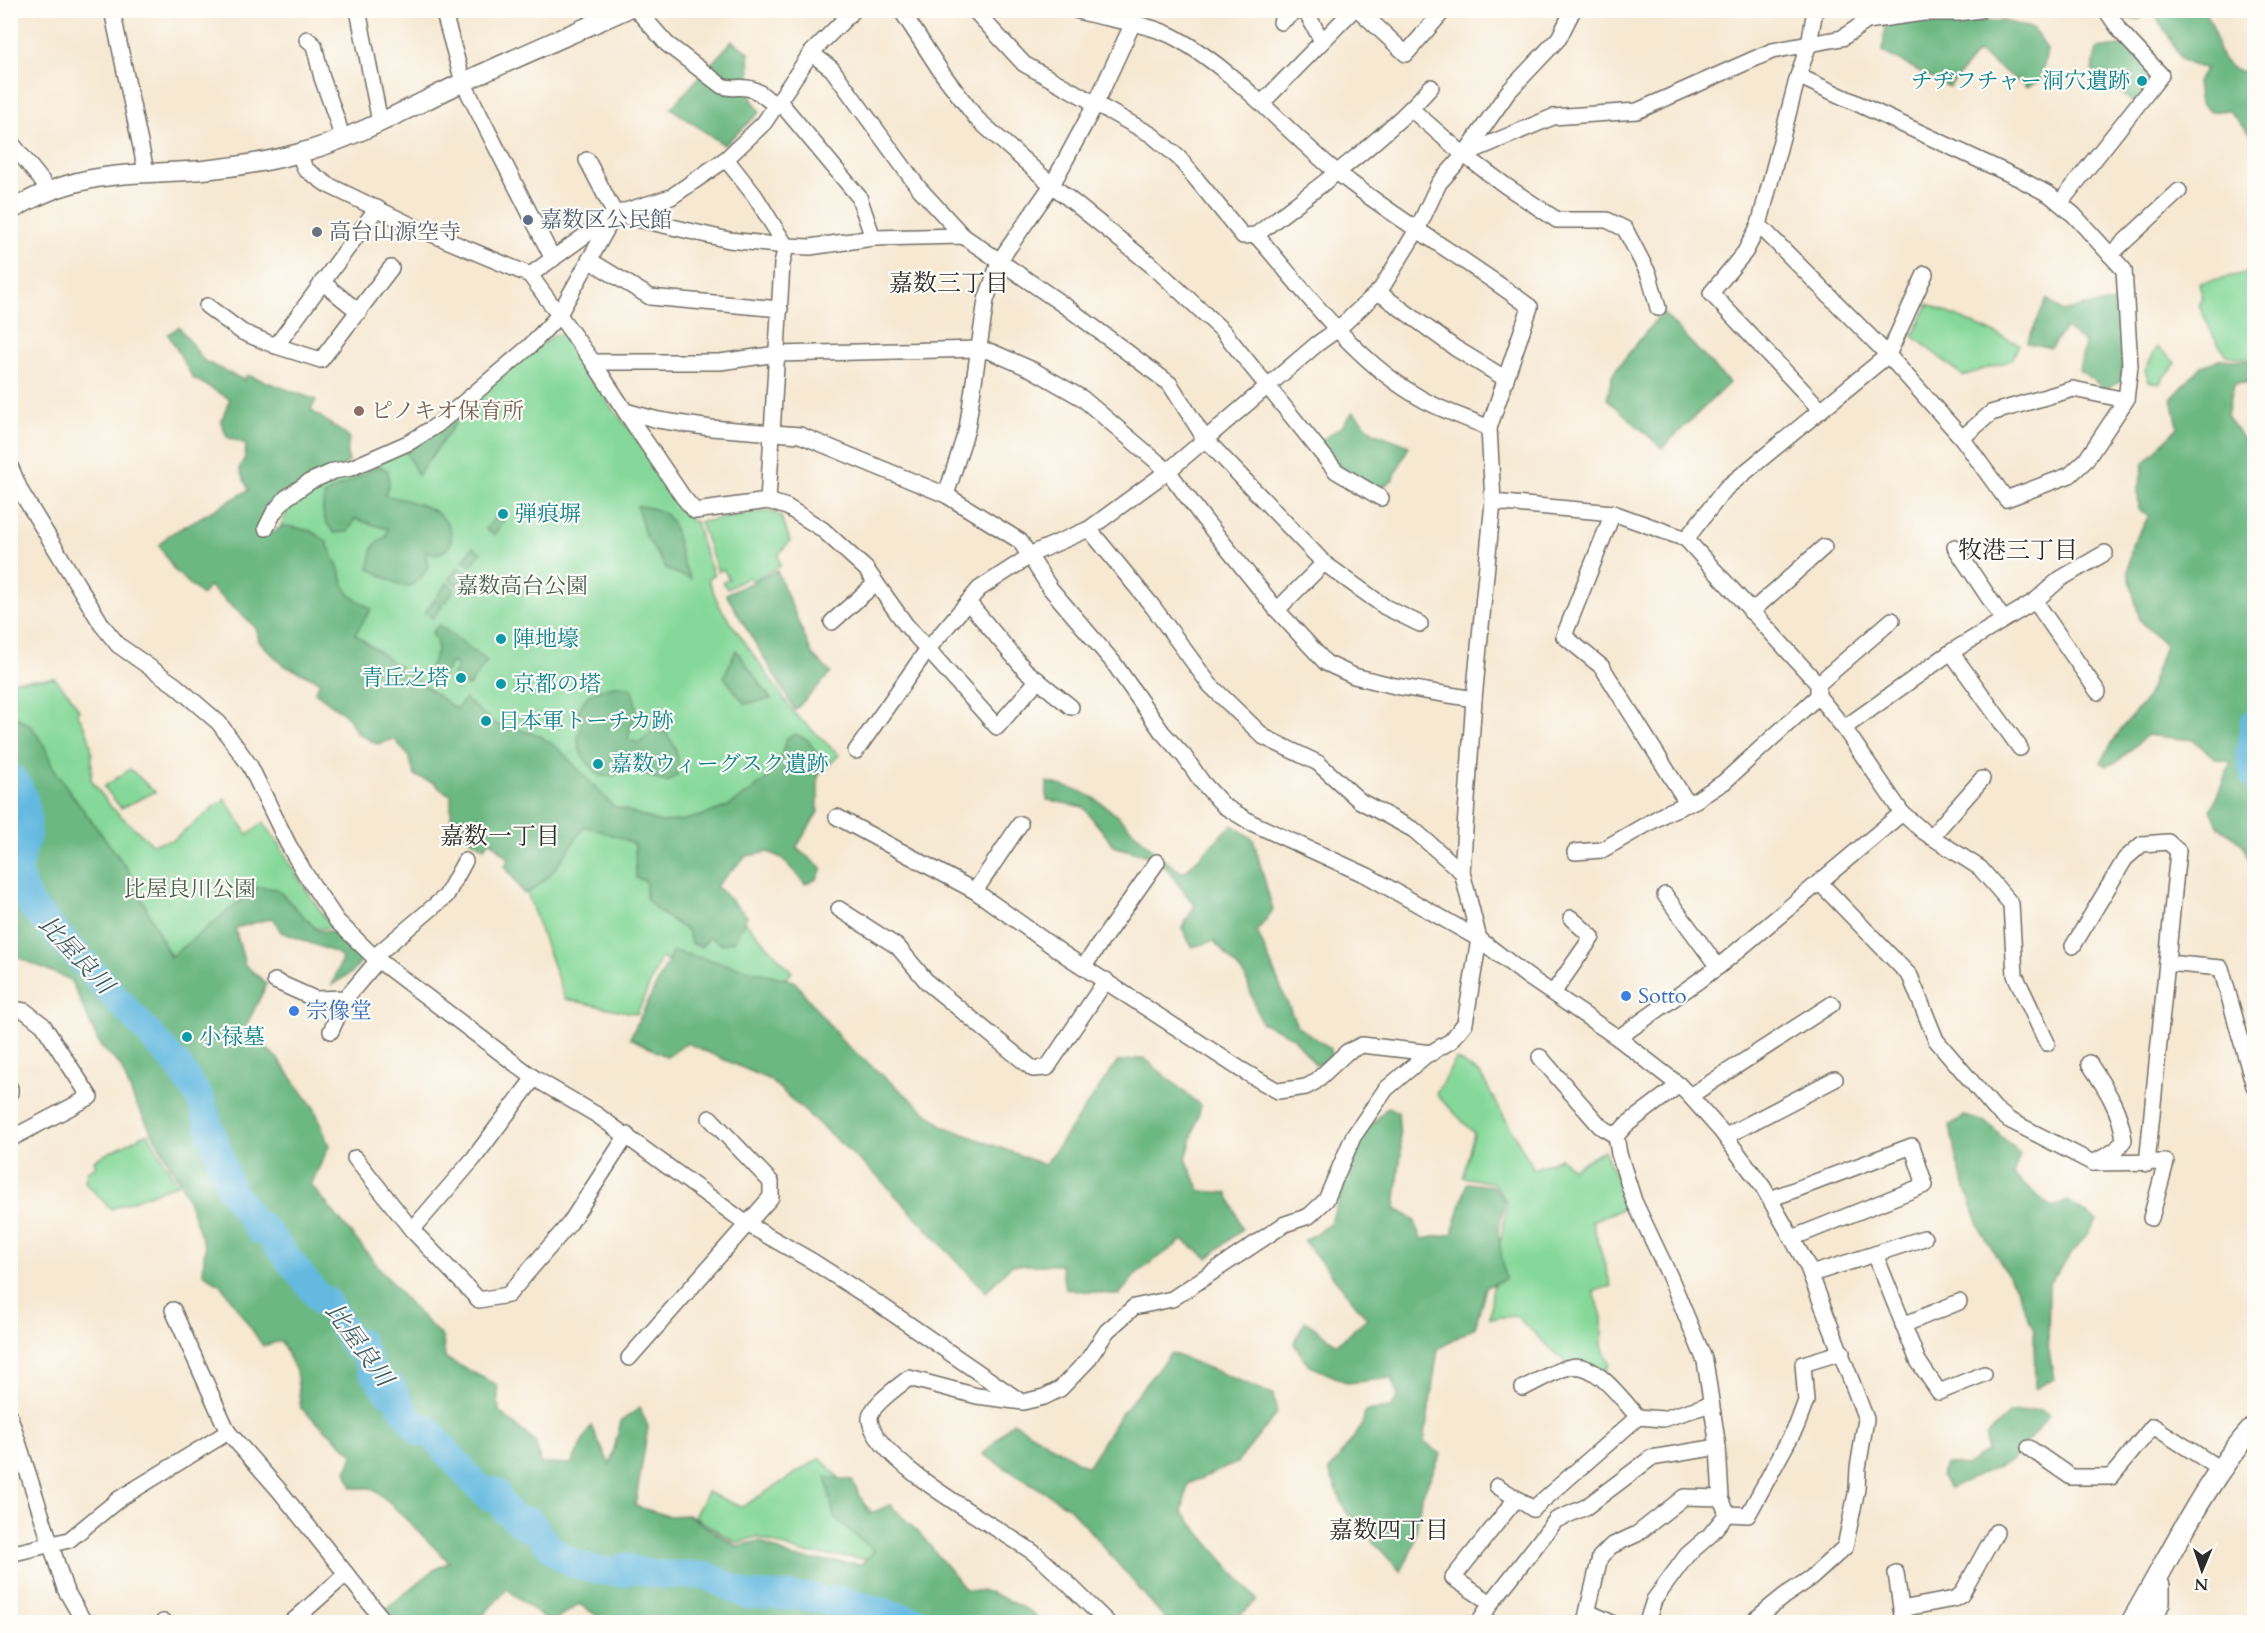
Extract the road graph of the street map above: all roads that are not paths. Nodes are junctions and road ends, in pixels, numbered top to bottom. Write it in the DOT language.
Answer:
graph roads {
  1 [pos="112,10"];
  2 [pos="358,10"];
  3 [pos="443,10"];
  4 [pos="625,10"];
  5 [pos="637,10"];
  6 [pos="854,10"];
  7 [pos="901,10"];
  8 [pos="974,10"];
  9 [pos="1075,10"];
  10 [pos="1297,10"];
  11 [pos="1305,10"];
  12 [pos="1353,10"];
  13 [pos="1359,10"];
  14 [pos="1444,10"];
  15 [pos="1815,10"];
  16 [pos="1980,10"];
  17 [pos="2106,10"];
  18 [pos="1566,13"];
  19 [pos="1134,17"];
  20 [pos="1281,22"];
  21 [pos="308,39"];
  22 [pos="1322,41"];
  23 [pos="1809,44"];
  24 [pos="811,52"];
  25 [pos="1798,76"];
  26 [pos="464,82"];
  27 [pos="1431,87"];
  28 [pos="1096,103"];
  29 [pos="1262,103"];
  30 [pos="777,104"];
  31 [pos="1411,109"];
  32 [pos="380,122"];
  33 [pos="342,138"];
  34 [pos="10,141"];
  35 [pos="299,153"];
  36 [pos="1464,155"];
  37 [pos="726,159"];
  38 [pos="587,160"];
  39 [pos="146,171"];
  40 [pos="1337,172"];
  41 [pos="1052,185"];
  42 [pos="49,190"];
  43 [pos="2179,191"];
  44 [pos="2060,204"];
  45 [pos="377,208"];
  46 [pos="10,211"];
  47 [pos="615,214"];
  48 [pos="1759,225"];
  49 [pos="1417,230"];
  50 [pos="1256,235"];
  51 [pos="963,236"];
  52 [pos="873,238"];
  53 [pos="786,246"];
  54 [pos="2110,255"];
  55 [pos="553,259"];
  56 [pos="1000,260"];
  57 [pos="589,261"];
  58 [pos="391,268"];
  59 [pos="1925,274"];
  60 [pos="530,275"];
  61 [pos="322,282"];
  62 [pos="1378,292"];
  63 [pos="207,306"];
  64 [pos="1658,308"];
  65 [pos="780,309"];
  66 [pos="359,312"];
  67 [pos="558,316"];
  68 [pos="1338,330"];
  69 [pos="276,346"];
  70 [pos="980,350"];
  71 [pos="777,354"];
  72 [pos="1888,355"];
  73 [pos="593,362"];
  74 [pos="1506,379"];
  75 [pos="1267,388"];
  76 [pos="2126,400"];
  77 [pos="1821,410"];
  78 [pos="625,411"];
  79 [pos="1489,428"];
  80 [pos="772,433"];
  81 [pos="1962,438"];
  82 [pos="1205,439"];
  83 [pos="10,466"];
  84 [pos="1168,471"];
  85 [pos="946,495"];
  86 [pos="1381,498"];
  87 [pos="768,501"];
  88 [pos="1492,502"];
  89 [pos="1613,513"];
  90 [pos="266,528"];
  91 [pos="1089,529"];
  92 [pos="1686,539"];
  93 [pos="1824,547"];
  94 [pos="1955,547"];
  95 [pos="2105,553"];
  96 [pos="1029,556"];
  97 [pos="1324,563"];
  98 [pos="876,584"];
  99 [pos="2035,601"];
  100 [pos="968,602"];
  101 [pos="1277,610"];
  102 [pos="1751,612"];
  103 [pos="2003,619"];
  104 [pos="1892,620"];
  105 [pos="832,622"];
  106 [pos="1420,624"];
  107 [pos="927,650"];
  108 [pos="1951,652"];
  109 [pos="1038,680"];
  110 [pos="1818,690"];
  111 [pos="2098,692"];
  112 [pos="1473,699"];
  113 [pos="1071,707"];
  114 [pos="1844,729"];
  115 [pos="2020,748"];
  116 [pos="856,751"];
  117 [pos="1982,779"];
  118 [pos="1688,804"];
  119 [pos="1902,813"];
  120 [pos="837,818"];
  121 [pos="1020,824"];
  122 [pos="1931,837"];
  123 [pos="1575,852"];
  124 [pos="465,861"];
  125 [pos="1157,862"];
  126 [pos="1462,872"];
  127 [pos="1819,882"];
  128 [pos="975,891"];
  129 [pos="1665,895"];
  130 [pos="839,909"];
  131 [pos="1570,918"];
  132 [pos="1479,939"];
  133 [pos="2073,946"];
  134 [pos="376,959"];
  135 [pos="2167,963"];
  136 [pos="1084,966"];
  137 [pos="1718,967"];
  138 [pos="1106,980"];
  139 [pos="275,981"];
  140 [pos="1553,993"];
  141 [pos="346,998"];
  142 [pos="1832,1004"];
  143 [pos="10,1008"];
  144 [pos="332,1031"];
  145 [pos="1618,1038"];
  146 [pos="2047,1043"];
  147 [pos="1432,1053"];
  148 [pos="1540,1057"];
  149 [pos="2090,1063"];
  150 [pos="534,1078"];
  151 [pos="1835,1079"];
  152 [pos="2254,1086"];
  153 [pos="10,1088"];
  154 [pos="1685,1090"];
  155 [pos="10,1093"];
  156 [pos="710,1118"];
  157 [pos="627,1135"];
  158 [pos="1616,1136"];
  159 [pos="1726,1136"];
  160 [pos="10,1139"];
  161 [pos="355,1158"];
  162 [pos="2093,1163"];
  163 [pos="2147,1164"];
  164 [pos="1770,1199"];
  165 [pos="2151,1218"];
  166 [pos="747,1224"];
  167 [pos="412,1230"];
  168 [pos="1792,1238"];
  169 [pos="1924,1238"];
  170 [pos="1875,1254"];
  171 [pos="1811,1274"];
  172 [pos="1959,1302"];
  173 [pos="173,1310"];
  174 [pos="1903,1324"];
  175 [pos="1842,1352"];
  176 [pos="628,1358"];
  177 [pos="1984,1374"];
  178 [pos="1523,1388"];
  179 [pos="1023,1402"];
  180 [pos="1711,1404"];
  181 [pos="1638,1418"];
  182 [pos="12,1423"];
  183 [pos="2254,1427"];
  184 [pos="228,1432"];
  185 [pos="1718,1447"];
  186 [pos="2029,1448"];
  187 [pos="2220,1469"];
  188 [pos="1497,1486"];
  189 [pos="1721,1498"];
  190 [pos="1516,1499"];
  191 [pos="1727,1514"];
  192 [pos="1996,1532"];
  193 [pos="52,1545"];
  194 [pos="10,1554"];
  195 [pos="1896,1573"];
  196 [pos="346,1574"];
  197 [pos="2159,1576"];
  198 [pos="1491,1603"];
  199 [pos="380,1616"];
  200 [pos="1902,1616"];
  201 [pos="1587,1617"];
  202 [pos="84,1623"];
  203 [pos="292,1623"];
  204 [pos="1107,1623"];
  205 [pos="1479,1623"];
  206 [pos="1610,1623"];
  207 [pos="1647,1623"];
  208 [pos="1752,1623"];
  209 [pos="2132,1623"];
  210 [pos="2151,1623"];
  1 -- 39 [label="street"];
  2 -- 32 [label="street"];
  3 -- 26 [label="street"];
  4 -- 26 [label="street"];
  5 -- 30 [label="street"];
  6 -- 24 [label="street"];
  7 -- 41 [label="street"];
  8 -- 28 [label="street"];
  9 -- 19 [label="street"];
  10 -- 20 [label="street"];
  11 -- 22 [label="street"];
  12 -- 22 [label="street"];
  13 -- 14 [label="street"];
  15 -- 23 [label="street"];
  16 -- 23 [label="street"];
  17 -- 44 [label="street"];
  18 -- 36 [label="street"];
  19 -- 28 [label="street"];
  19 -- 29 [label="street"];
  21 -- 33 [label="street"];
  22 -- 29 [label="street"];
  23 -- 25 [label="street"];
  23 -- 36 [label="street"];
  24 -- 30 [label="street"];
  24 -- 51 [label="street"];
  25 -- 44 [label="street"];
  25 -- 48 [label="street"];
  26 -- 32 [label="street"];
  26 -- 55 [label="street"];
  27 -- 31 [label="street"];
  28 -- 41 [label="street"];
  28 -- 50 [label="street"];
  29 -- 40 [label="street"];
  30 -- 37 [label="street"];
  30 -- 52 [label="street"];
  31 -- 36 [label="street"];
  31 -- 40 [label="street"];
  32 -- 33 [label="street"];
  33 -- 35 [label="street"];
  34 -- 42 [label="street"];
  35 -- 39 [label="street"];
  35 -- 45 [label="street"];
  36 -- 49 [label="street"];
  36 -- 64 [label="street"];
  37 -- 47 [label="street"];
  37 -- 53 [label="street"];
  38 -- 47 [label="street"];
  39 -- 42 [label="street"];
  40 -- 49 [label="street"];
  40 -- 50 [label="street"];
  41 -- 56 [label="street"];
  41 -- 75 [label="street"];
  42 -- 46 [label="street"];
  43 -- 54 [label="street"];
  44 -- 54 [label="street"];
  45 -- 60 [label="street"];
  45 -- 61 [label="street"];
  47 -- 53 [label="street"];
  47 -- 55 [label="street"];
  47 -- 57 [label="street"];
  48 -- 72 [label="street"];
  48 -- 77 [label="street"];
  49 -- 62 [label="street"];
  49 -- 74 [label="street"];
  50 -- 68 [label="street"];
  51 -- 52 [label="street"];
  51 -- 56 [label="street"];
  52 -- 53 [label="street"];
  53 -- 65 [label="street"];
  54 -- 76 [label="street"];
  55 -- 60 [label="street"];
  56 -- 70 [label="street"];
  56 -- 82 [label="street"];
  57 -- 65 [label="street"];
  57 -- 67 [label="street"];
  58 -- 66 [label="street"];
  59 -- 72 [label="street"];
  60 -- 67 [label="street"];
  61 -- 66 [label="street"];
  61 -- 69 [label="street"];
  62 -- 68 [label="street"];
  62 -- 74 [label="street"];
  63 -- 69 [label="street"];
  65 -- 71 [label="street"];
  66 -- 69 [label="street"];
  67 -- 73 [label="street"];
  67 -- 90 [label="street"];
  68 -- 75 [label="street"];
  68 -- 79 [label="street"];
  70 -- 71 [label="street"];
  70 -- 84 [label="street"];
  70 -- 85 [label="street"];
  71 -- 73 [label="street"];
  71 -- 80 [label="street"];
  72 -- 77 [label="street"];
  72 -- 81 [label="street"];
  73 -- 78 [label="street"];
  74 -- 79 [label="street"];
  75 -- 82 [label="street"];
  75 -- 86 [label="street"];
  76 -- 81 [label="street"];
  76 -- 81 [label="street"];
  77 -- 92 [label="street"];
  78 -- 80 [label="street"];
  78 -- 87 [label="street"];
  79 -- 88 [label="street"];
  80 -- 85 [label="street"];
  80 -- 87 [label="street"];
  82 -- 84 [label="street"];
  82 -- 97 [label="street"];
  83 -- 134 [label="street"];
  84 -- 91 [label="street"];
  84 -- 101 [label="street"];
  85 -- 96 [label="street"];
  87 -- 98 [label="street"];
  88 -- 89 [label="street"];
  88 -- 112 [label="street"];
  89 -- 92 [label="street"];
  89 -- 118 [label="street"];
  91 -- 96 [label="street"];
  91 -- 126 [label="street"];
  92 -- 102 [label="street"];
  93 -- 102 [label="street"];
  94 -- 103 [label="street"];
  95 -- 99 [label="street"];
  96 -- 100 [label="street"];
  96 -- 132 [label="street"];
  97 -- 101 [label="street"];
  97 -- 106 [label="street"];
  98 -- 105 [label="street"];
  98 -- 107 [label="street"];
  99 -- 103 [label="street"];
  99 -- 111 [label="street"];
  100 -- 107 [label="street"];
  100 -- 109 [label="street"];
  101 -- 112 [label="street"];
  102 -- 110 [label="street"];
  103 -- 108 [label="street"];
  104 -- 110 [label="street"];
  107 -- 109 [label="street"];
  107 -- 116 [label="street"];
  108 -- 114 [label="street"];
  108 -- 115 [label="street"];
  109 -- 113 [label="street"];
  110 -- 114 [label="street"];
  110 -- 118 [label="street"];
  112 -- 126 [label="street"];
  114 -- 119 [label="street"];
  117 -- 122 [label="street"];
  118 -- 123 [label="street"];
  119 -- 122 [label="street"];
  119 -- 127 [label="street"];
  120 -- 128 [label="street"];
  121 -- 128 [label="street"];
  122 -- 146 [label="street"];
  124 -- 134 [label="street"];
  125 -- 136 [label="street"];
  126 -- 132 [label="street"];
  127 -- 137 [label="street"];
  127 -- 162 [label="street"];
  128 -- 136 [label="street"];
  129 -- 137 [label="street"];
  130 -- 138 [label="street"];
  131 -- 140 [label="street"];
  132 -- 140 [label="street"];
  132 -- 147 [label="street"];
  133 -- 135 [label="street"];
  134 -- 141 [label="street"];
  134 -- 150 [label="street"];
  135 -- 152 [label="street"];
  135 -- 163 [label="street"];
  136 -- 138 [label="street"];
  137 -- 145 [label="street"];
  138 -- 147 [label="street"];
  139 -- 141 [label="street"];
  140 -- 145 [label="street"];
  141 -- 144 [label="street"];
  142 -- 154 [label="street"];
  143 -- 160 [label="street"];
  145 -- 154 [label="street"];
  147 -- 179 [label="street"];
  148 -- 158 [label="street"];
  149 -- 162 [label="street"];
  150 -- 157 [label="street"];
  150 -- 167 [label="street"];
  151 -- 159 [label="street"];
  153 -- 155 [label="street"];
  154 -- 158 [label="street"];
  154 -- 159 [label="street"];
  156 -- 166 [label="street"];
  157 -- 166 [label="street"];
  157 -- 167 [label="street"];
  158 -- 180 [label="street"];
  159 -- 164 [label="street"];
  161 -- 167 [label="street"];
  162 -- 163 [label="street"];
  163 -- 165 [label="street"];
  164 -- 168 [label="street"];
  164 -- 168 [label="street"];
  166 -- 176 [label="street"];
  166 -- 179 [label="street"];
  168 -- 171 [label="street"];
  169 -- 170 [label="street"];
  170 -- 171 [label="street"];
  170 -- 174 [label="street"];
  171 -- 175 [label="street"];
  172 -- 174 [label="street"];
  173 -- 184 [label="street"];
  174 -- 177 [label="street"];
  175 -- 191 [label="street"];
  175 -- 208 [label="street"];
  178 -- 181 [label="street"];
  179 -- 204 [label="street"];
  180 -- 181 [label="street"];
  180 -- 185 [label="street"];
  181 -- 190 [label="street"];
  182 -- 193 [label="street"];
  183 -- 187 [label="main road"];
  184 -- 193 [label="street"];
  184 -- 196 [label="street"];
  185 -- 189 [label="street"];
  185 -- 198 [label="street"];
  186 -- 187 [label="street"];
  187 -- 197 [label="main road"];
  188 -- 190 [label="street"];
  189 -- 191 [label="street"];
  189 -- 201 [label="street"];
  190 -- 198 [label="street"];
  191 -- 207 [label="street"];
  192 -- 200 [label="street"];
  193 -- 194 [label="street"];
  193 -- 202 [label="street"];
  195 -- 200 [label="street"];
  196 -- 199 [label="street"];
  196 -- 203 [label="street"];
  197 -- 209 [label="main road"];
  197 -- 210 [label="main road"];
  198 -- 205 [label="street"];
  201 -- 206 [label="street"];
}
